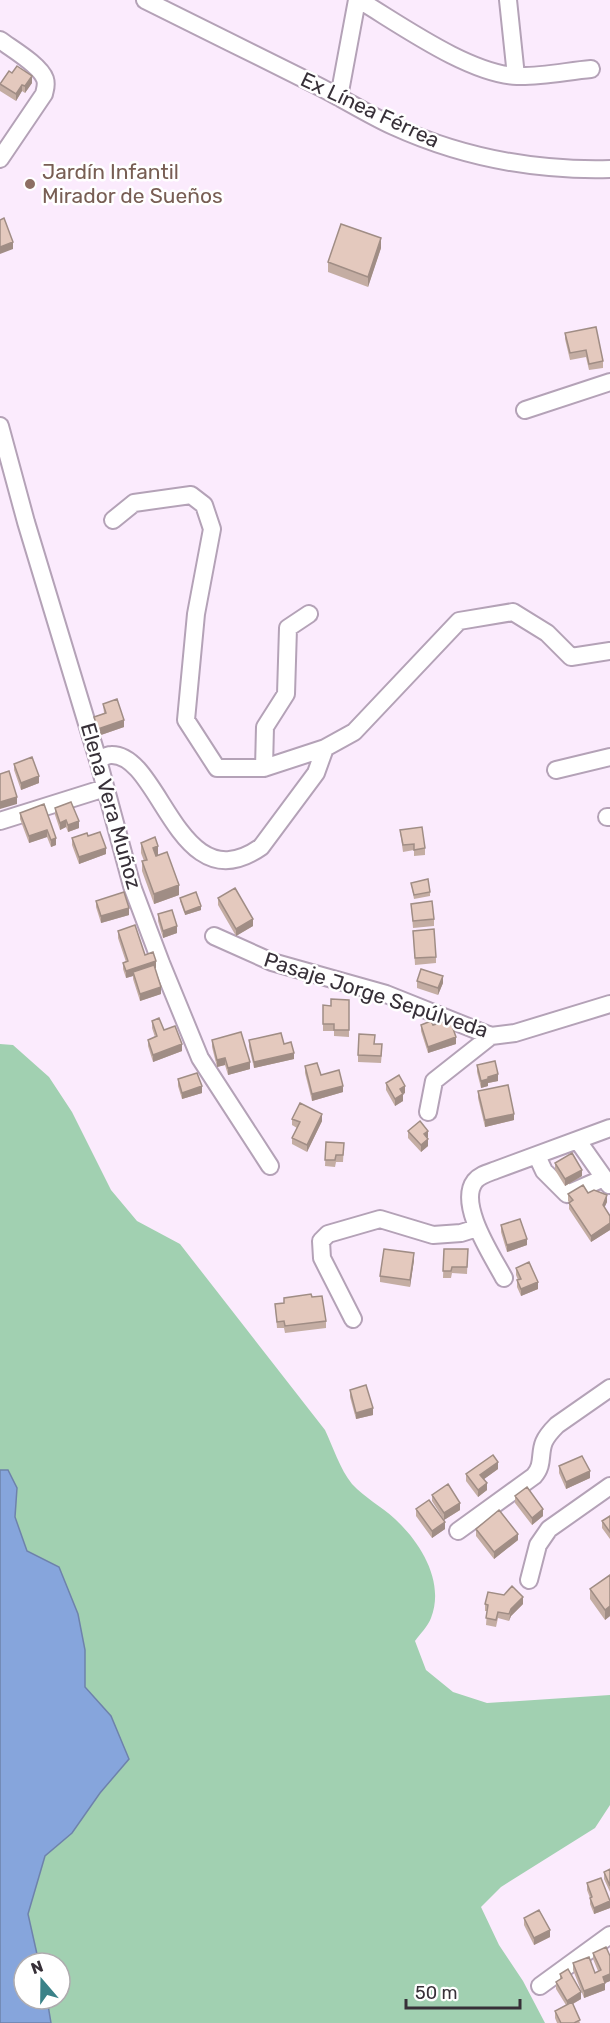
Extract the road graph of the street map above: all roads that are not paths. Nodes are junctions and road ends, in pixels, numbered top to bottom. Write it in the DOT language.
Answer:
graph roads {
  1 [pos="145,0"];
  2 [pos="358,0"];
  3 [pos="508,0"];
  4 [pos="0,40"];
  5 [pos="591,69"];
  6 [pos="516,76"];
  7 [pos="339,97"];
  8 [pos="0,159"];
  9 [pos="610,169"];
  10 [pos="610,382"];
  11 [pos="525,410"];
  12 [pos="0,426"];
  13 [pos="113,520"];
  14 [pos="309,614"];
  15 [pos="610,651"];
  16 [pos="325,748"];
  17 [pos="610,757"];
  18 [pos="98,759"];
  19 [pos="264,768"];
  20 [pos="556,770"];
  21 [pos="105,788"];
  22 [pos="0,821"];
  23 [pos="214,936"];
  24 [pos="610,1004"];
  25 [pos="491,1036"];
  26 [pos="428,1112"];
  27 [pos="610,1128"];
  28 [pos="578,1141"];
  29 [pos="537,1156"];
  30 [pos="270,1166"];
  31 [pos="607,1182"];
  32 [pos="477,1228"];
  33 [pos="504,1278"];
  34 [pos="353,1319"];
  35 [pos="610,1388"];
  36 [pos="610,1486"];
  37 [pos="458,1531"];
  38 [pos="529,1580"];
  39 [pos="610,1935"];
  40 [pos="540,1986"];
  1 -- 7 [label="street, Ex Línea Férrea"];
  2 -- 6 [label="street"];
  2 -- 7 [label="street"];
  3 -- 6 [label="street"];
  4 -- 8 [label="street"];
  5 -- 6 [label="street"];
  7 -- 9 [label="street, Ex Línea Férrea"];
  10 -- 11 [label="street"];
  12 -- 18 [label="street, Elena Vera Muñoz"];
  13 -- 19 [label="street"];
  14 -- 19 [label="street"];
  15 -- 16 [label="street"];
  16 -- 18 [label="street"];
  16 -- 19 [label="street"];
  17 -- 20 [label="street"];
  18 -- 21 [label="street, Elena Vera Muñoz"];
  21 -- 22 [label="street"];
  21 -- 30 [label="street, Elena Vera Muñoz"];
  23 -- 25 [label="street, Pasaje Jorge Sepúlveda"];
  24 -- 25 [label="street, Pasaje Jorge Sepúlveda"];
  25 -- 26 [label="street"];
  27 -- 28 [label="street"];
  28 -- 29 [label="street"];
  28 -- 31 [label="street"];
  29 -- 31 [label="street"];
  29 -- 32 [label="street"];
  32 -- 33 [label="street"];
  32 -- 34 [label="street"];
  35 -- 37 [label="street"];
  36 -- 38 [label="street"];
  39 -- 40 [label="street"];
}
